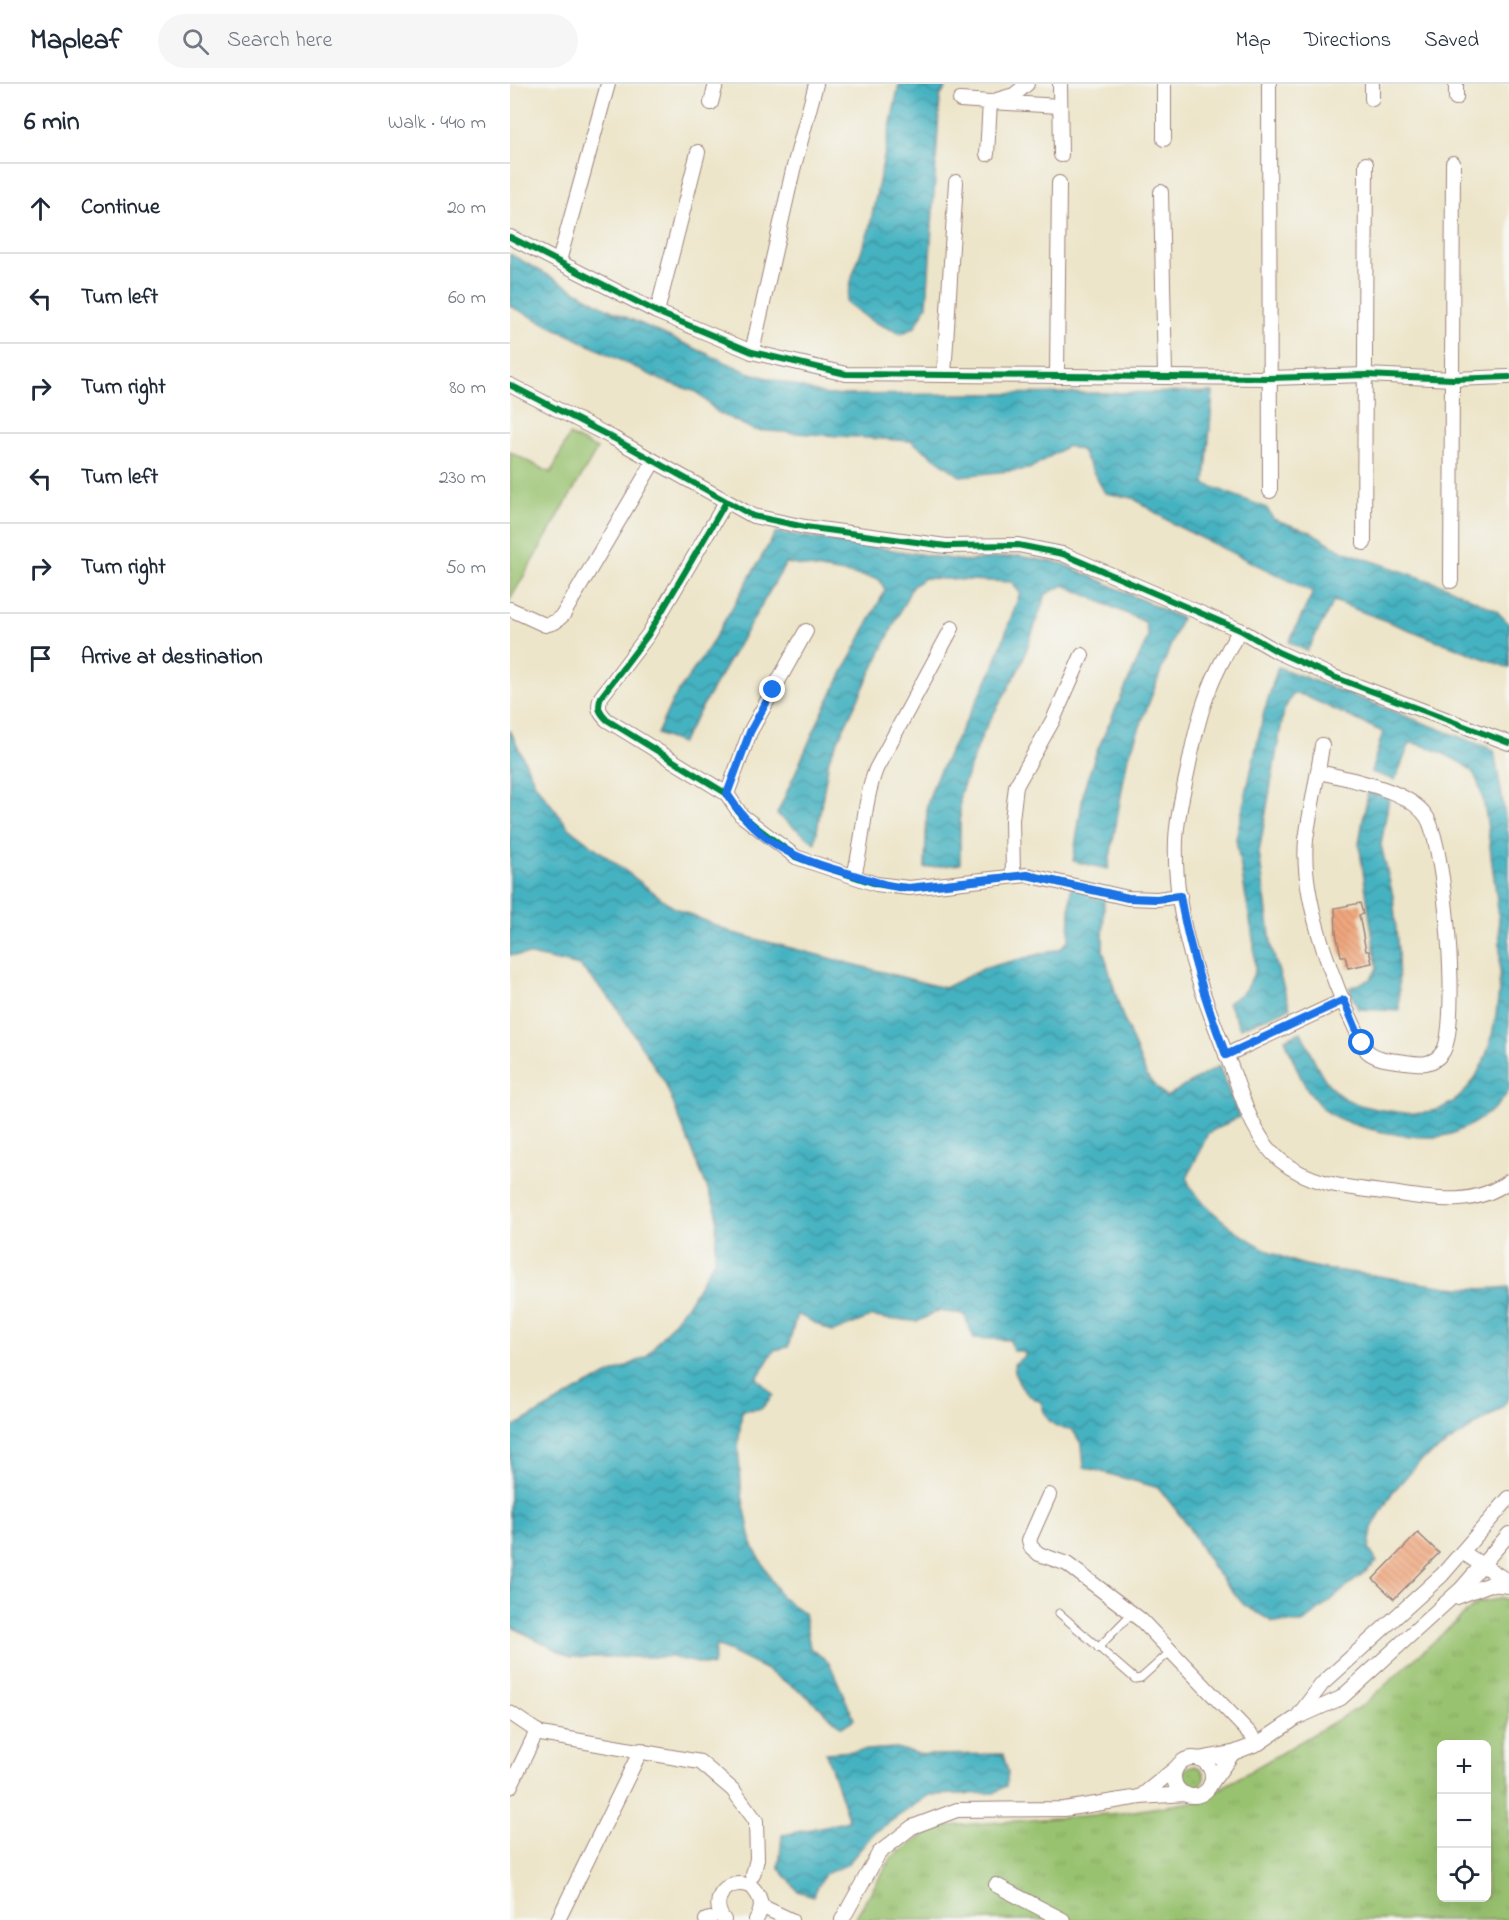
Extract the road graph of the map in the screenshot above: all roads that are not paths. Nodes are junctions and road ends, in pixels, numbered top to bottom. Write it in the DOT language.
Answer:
graph roads {
  1 [pos="608,84"];
  2 [pos="716,84"];
  3 [pos="816,84"];
  4 [pos="1027,84"];
  5 [pos="1060,84"];
  6 [pos="1164,84"];
  7 [pos="1269,84"];
  8 [pos="1372,84"];
  9 [pos="1372,99"];
  10 [pos="960,100"];
  11 [pos="990,102"];
  12 [pos="711,103"];
  13 [pos="1060,106"];
  14 [pos="1164,139"];
  15 [pos="698,152"];
  16 [pos="987,154"];
  17 [pos="1061,155"];
  18 [pos="1453,163"];
  19 [pos="1366,164"];
  20 [pos="956,182"];
  21 [pos="1059,183"];
  22 [pos="1161,192"];
  23 [pos="510,237"];
  24 [pos="559,261"];
  25 [pos="657,312"];
  26 [pos="752,352"];
  27 [pos="1057,374"];
  28 [pos="945,375"];
  29 [pos="1165,375"];
  30 [pos="1366,375"];
  31 [pos="1509,377"];
  32 [pos="1270,378"];
  33 [pos="1454,379"];
  34 [pos="510,385"];
  35 [pos="654,461"];
  36 [pos="1270,491"];
  37 [pos="726,502"];
  38 [pos="1364,543"];
  39 [pos="1451,581"];
  40 [pos="510,609"];
  41 [pos="952,628"];
  42 [pos="1240,630"];
  43 [pos="806,631"];
  44 [pos="1082,655"];
  45 [pos="1509,743"];
  46 [pos="1322,745"];
  47 [pos="1318,772"];
  48 [pos="727,794"];
  49 [pos="854,875"];
  50 [pos="1013,876"];
  51 [pos="1180,896"];
  52 [pos="1344,1000"];
  53 [pos="1226,1055"];
  54 [pos="1509,1181"];
  55 [pos="1049,1495"];
  56 [pos="1509,1498"];
  57 [pos="1486,1524"];
  58 [pos="1508,1537"];
  59 [pos="1462,1552"];
  60 [pos="1482,1565"];
  61 [pos="1509,1582"];
  62 [pos="1509,1587"];
  63 [pos="1448,1601"];
  64 [pos="1059,1613"];
  65 [pos="1132,1613"];
  66 [pos="1098,1648"];
  67 [pos="1171,1651"];
  68 [pos="510,1713"];
  69 [pos="1296,1718"];
  70 [pos="537,1731"];
  71 [pos="1259,1743"];
  72 [pos="641,1750"];
  73 [pos="1233,1753"];
  74 [pos="1199,1759"];
  75 [pos="1177,1767"];
  76 [pos="1209,1786"];
  77 [pos="510,1787"];
  78 [pos="1186,1794"];
  79 [pos="1140,1797"];
  80 [pos="753,1875"];
  81 [pos="736,1883"];
  82 [pos="996,1885"];
  83 [pos="757,1892"];
  84 [pos="761,1906"];
  85 [pos="558,1920"];
  86 [pos="714,1920"];
  87 [pos="756,1920"];
  88 [pos="791,1920"];
  89 [pos="842,1920"];
  90 [pos="1063,1920"];
  1 -- 24 [label="street"];
  2 -- 12 [label="street"];
  3 -- 26 [label="street"];
  4 -- 11 [label="street"];
  5 -- 13 [label="street"];
  6 -- 14 [label="street"];
  7 -- 32 [label="street"];
  8 -- 9 [label="street"];
  10 -- 11 [label="street"];
  11 -- 13 [label="street"];
  11 -- 16 [label="street"];
  13 -- 17 [label="street"];
  15 -- 25 [label="street"];
  18 -- 33 [label="street"];
  19 -- 30 [label="street"];
  20 -- 28 [label="street"];
  21 -- 27 [label="street"];
  22 -- 29 [label="street"];
  23 -- 24 [label="street"];
  24 -- 25 [label="street"];
  25 -- 26 [label="street"];
  26 -- 28 [label="street"];
  27 -- 28 [label="street"];
  27 -- 29 [label="street"];
  29 -- 32 [label="street"];
  30 -- 32 [label="street"];
  30 -- 33 [label="street"];
  30 -- 38 [label="street"];
  31 -- 33 [label="street"];
  32 -- 36 [label="street"];
  33 -- 39 [label="street"];
  34 -- 35 [label="street"];
  35 -- 37 [label="street"];
  35 -- 40 [label="street"];
  37 -- 42 [label="street"];
  37 -- 48 [label="street"];
  41 -- 49 [label="street"];
  42 -- 45 [label="street"];
  42 -- 51 [label="street"];
  43 -- 48 [label="street"];
  44 -- 50 [label="street"];
  46 -- 47 [label="street"];
  47 -- 52 [label="street"];
  47 -- 52 [label="street"];
  48 -- 49 [label="street"];
  49 -- 50 [label="street"];
  50 -- 51 [label="street"];
  51 -- 53 [label="street"];
  52 -- 53 [label="street"];
  53 -- 54 [label="street"];
  55 -- 65 [label="street"];
  56 -- 57 [label="street"];
  57 -- 58 [label="street"];
  57 -- 59 [label="street"];
  58 -- 60 [label="street"];
  59 -- 60 [label="street"];
  59 -- 69 [label="street"];
  60 -- 61 [label="street"];
  60 -- 63 [label="street"];
  62 -- 63 [label="street"];
  63 -- 69 [label="street"];
  64 -- 66 [label="lane"];
  65 -- 66 [label="lane"];
  65 -- 67 [label="street"];
  66 -- 67 [label="lane"];
  67 -- 71 [label="street"];
  68 -- 70 [label="street"];
  69 -- 71 [label="street"];
  70 -- 72 [label="street"];
  70 -- 77 [label="street"];
  71 -- 73 [label="street"];
  72 -- 80 [label="street"];
  72 -- 85 [label="street"];
  73 -- 74 [label="street"];
  73 -- 76 [label="street"];
  74 -- 75 [label="street"];
  74 -- 76 [label="street"];
  75 -- 78 [label="street"];
  75 -- 79 [label="street"];
  76 -- 78 [label="street"];
  78 -- 79 [label="street"];
  79 -- 89 [label="street"];
  80 -- 81 [label="street"];
  80 -- 83 [label="street"];
  81 -- 83 [label="street"];
  81 -- 86 [label="street"];
  82 -- 90 [label="street"];
  83 -- 84 [label="street"];
  84 -- 87 [label="street"];
  84 -- 88 [label="street"];
}
